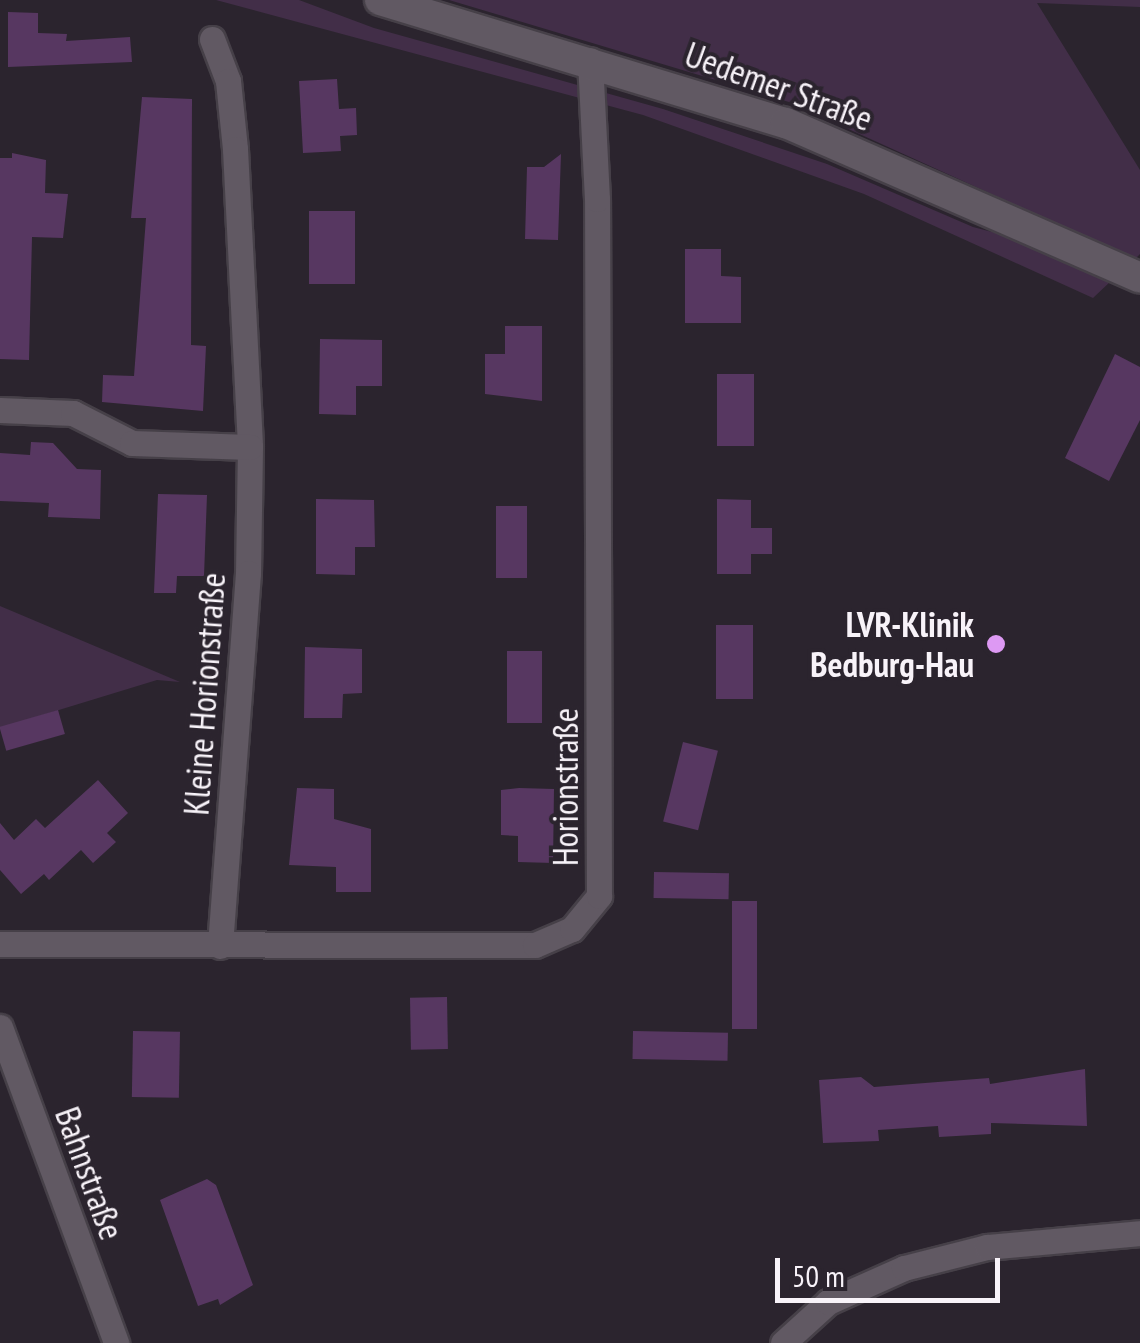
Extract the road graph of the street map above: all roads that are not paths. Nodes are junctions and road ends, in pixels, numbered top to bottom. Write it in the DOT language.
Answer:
graph roads {
  1 [pos="380,0"];
  2 [pos="212,39"];
  3 [pos="590,60"];
  4 [pos="1140,278"];
  5 [pos="0,410"];
  6 [pos="250,447"];
  7 [pos="0,944"];
  8 [pos="220,946"];
  9 [pos="0,1027"];
  10 [pos="1140,1233"];
  11 [pos="116,1343"];
  12 [pos="783,1343"];
  1 -- 3 [label="main road, Uedemer Straße"];
  2 -- 6 [label="street, Kleine Horionstraße"];
  3 -- 4 [label="main road, Uedemer Straße"];
  3 -- 8 [label="street, Horionstraße"];
  5 -- 6 [label="street"];
  6 -- 8 [label="street, Kleine Horionstraße"];
  7 -- 8 [label="street, Horionstraße"];
  9 -- 11 [label="street, Bahnstraße"];
  10 -- 12 [label="street"];
}
